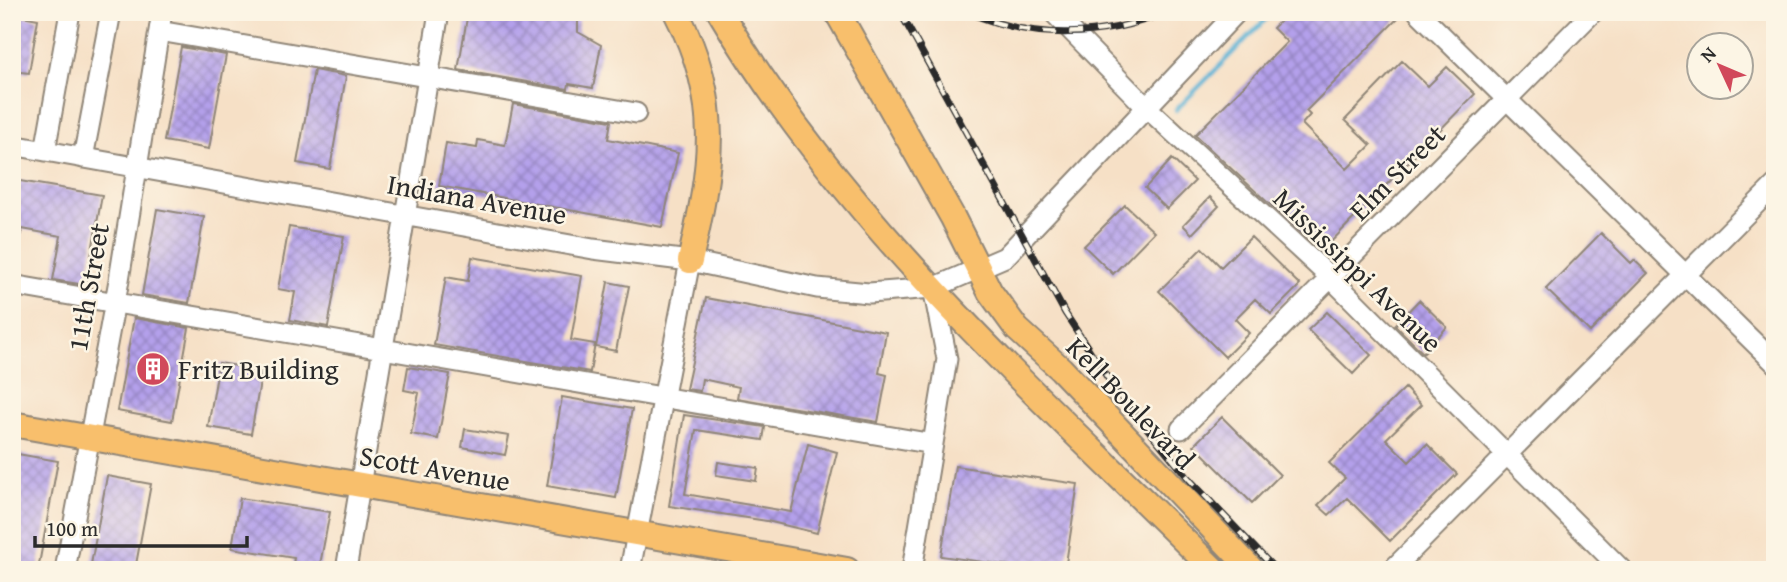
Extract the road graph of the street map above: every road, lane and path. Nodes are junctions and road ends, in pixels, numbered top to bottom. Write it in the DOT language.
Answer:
graph roads {
  1 [pos="70,12"];
  2 [pos="111,12"];
  3 [pos="439,12"];
  4 [pos="720,12"];
  5 [pos="837,12"];
  6 [pos="1053,12"];
  7 [pos="1237,12"];
  8 [pos="1418,12"];
  9 [pos="1593,12"];
  10 [pos="678,16"];
  11 [pos="160,22"];
  12 [pos="428,77"];
  13 [pos="1507,100"];
  14 [pos="1146,106"];
  15 [pos="636,113"];
  16 [pos="12,145"];
  17 [pos="45,151"];
  18 [pos="83,158"];
  19 [pos="136,167"];
  20 [pos="1775,185"];
  21 [pos="405,215"];
  22 [pos="690,261"];
  23 [pos="978,268"];
  24 [pos="1686,276"];
  25 [pos="1331,278"];
  26 [pos="12,285"];
  27 [pos="933,288"];
  28 [pos="114,303"];
  29 [pos="382,349"];
  30 [pos="1775,363"];
  31 [pos="663,398"];
  32 [pos="12,424"];
  33 [pos="1181,429"];
  34 [pos="89,438"];
  35 [pos="933,444"];
  36 [pos="1506,454"];
  37 [pos="358,485"];
  38 [pos="636,533"];
  39 [pos="65,570"];
  40 [pos="346,570"];
  41 [pos="630,570"];
  42 [pos="847,570"];
  43 [pos="912,570"];
  44 [pos="1214,570"];
  45 [pos="1252,570"];
  46 [pos="1392,570"];
  47 [pos="1622,570"];
  1 -- 17 [label="street"];
  2 -- 18 [label="street"];
  3 -- 12 [label="street"];
  4 -- 27 [label="main road, Kell Boulevard"];
  5 -- 23 [label="main road, Kell Boulevard"];
  6 -- 14 [label="street, Mississippi Avenue"];
  7 -- 14 [label="street, Indiana Avenue"];
  8 -- 13 [label="street"];
  9 -- 13 [label="street, Elm Street"];
  10 -- 22 [label="main road"];
  11 -- 12 [label="street"];
  11 -- 19 [label="street, 11th Street"];
  12 -- 15 [label="street"];
  12 -- 21 [label="street"];
  13 -- 24 [label="street"];
  13 -- 25 [label="street, Elm Street"];
  14 -- 23 [label="street, Indiana Avenue"];
  14 -- 25 [label="street, Mississippi Avenue"];
  16 -- 17 [label="street, Indiana Avenue"];
  17 -- 18 [label="street, Indiana Avenue"];
  18 -- 19 [label="street, Indiana Avenue"];
  19 -- 21 [label="street, Indiana Avenue"];
  19 -- 28 [label="street, 11th Street"];
  20 -- 24 [label="street"];
  21 -- 22 [label="street, Indiana Avenue"];
  21 -- 29 [label="street"];
  22 -- 27 [label="street, Indiana Avenue"];
  22 -- 31 [label="street"];
  23 -- 27 [label="street, Indiana Avenue"];
  23 -- 45 [label="main road, Kell Boulevard"];
  24 -- 30 [label="street"];
  24 -- 36 [label="street"];
  25 -- 33 [label="street, Elm Street"];
  25 -- 36 [label="street, Mississippi Avenue"];
  26 -- 28 [label="street"];
  27 -- 35 [label="street"];
  27 -- 44 [label="main road, Kell Boulevard"];
  28 -- 29 [label="street"];
  28 -- 34 [label="street, 11th Street"];
  29 -- 31 [label="street"];
  29 -- 37 [label="street"];
  31 -- 35 [label="street"];
  31 -- 38 [label="street"];
  32 -- 34 [label="main road, Scott Avenue"];
  34 -- 37 [label="main road, Scott Avenue"];
  34 -- 39 [label="street, 11th Street"];
  35 -- 43 [label="street"];
  36 -- 46 [label="street"];
  36 -- 47 [label="street, Mississippi Avenue"];
  37 -- 38 [label="main road, Scott Avenue"];
  37 -- 40 [label="street"];
  38 -- 41 [label="street"];
  38 -- 42 [label="main road, Scott Avenue"];
}
